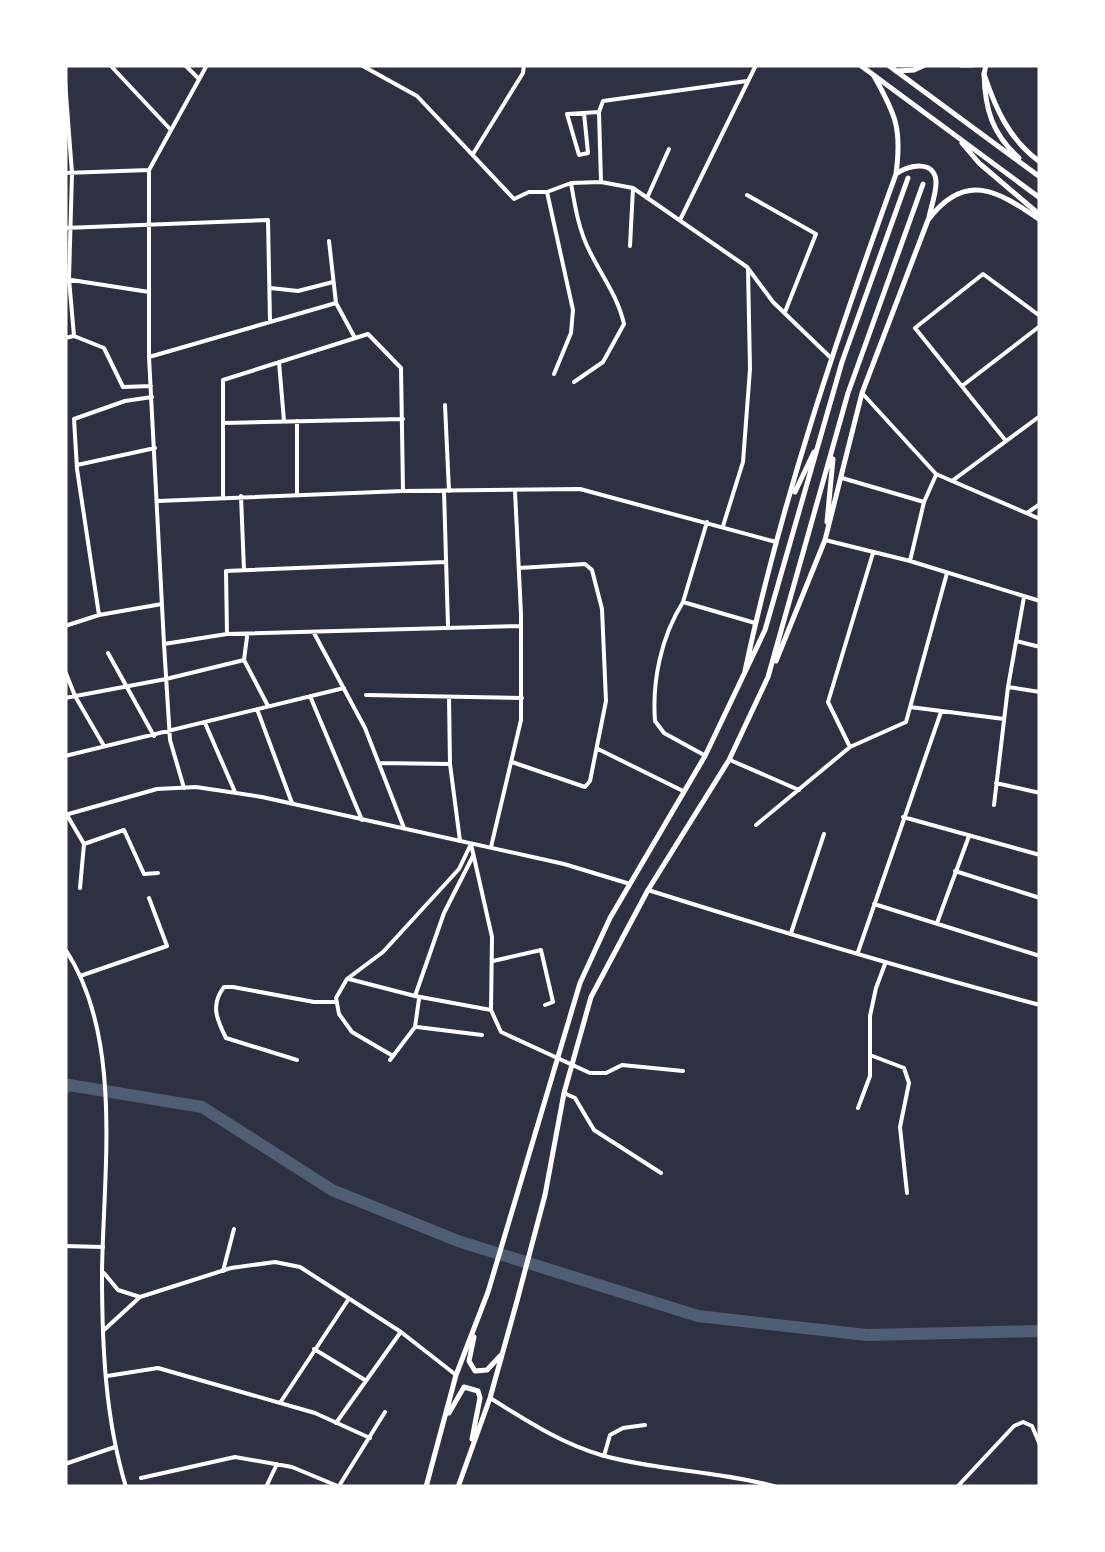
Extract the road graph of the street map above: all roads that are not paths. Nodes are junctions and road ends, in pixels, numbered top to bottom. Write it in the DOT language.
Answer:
graph roads {
  1 [pos="110,65"];
  2 [pos="185,65"];
  3 [pos="208,65"];
  4 [pos="361,65"];
  5 [pos="524,65"];
  6 [pos="756,65"];
  7 [pos="860,65"];
  8 [pos="888,65"];
  9 [pos="925,65"];
  10 [pos="961,65"];
  11 [pos="972,65"];
  12 [pos="986,65"];
  13 [pos="896,71"];
  14 [pos="872,74"];
  15 [pos="984,74"];
  16 [pos="199,79"];
  17 [pos="65,81"];
  18 [pos="748,81"];
  19 [pos="66,91"];
  20 [pos="599,112"];
  21 [pos="584,113"];
  22 [pos="67,119"];
  23 [pos="170,129"];
  24 [pos="954,133"];
  25 [pos="669,149"];
  26 [pos="473,154"];
  27 [pos="1040,162"];
  28 [pos="149,170"];
  29 [pos="68,173"];
  30 [pos="896,174"];
  31 [pos="1040,177"];
  32 [pos="908,178"];
  33 [pos="602,182"];
  34 [pos="572,183"];
  35 [pos="924,184"];
  36 [pos="633,188"];
  37 [pos="547,192"];
  38 [pos="747,195"];
  39 [pos="647,198"];
  40 [pos="1040,198"];
  41 [pos="1040,217"];
  42 [pos="680,220"];
  43 [pos="928,220"];
  44 [pos="148,224"];
  45 [pos="68,228"];
  46 [pos="329,241"];
  47 [pos="630,246"];
  48 [pos="748,267"];
  49 [pos="67,279"];
  50 [pos="333,282"];
  51 [pos="270,288"];
  52 [pos="149,292"];
  53 [pos="336,303"];
  54 [pos="785,312"];
  55 [pos="1040,316"];
  56 [pos="270,321"];
  57 [pos="1040,326"];
  58 [pos="74,336"];
  59 [pos="65,338"];
  60 [pos="355,338"];
  61 [pos="830,357"];
  62 [pos="150,358"];
  63 [pos="279,362"];
  64 [pos="554,374"];
  65 [pos="574,382"];
  66 [pos="151,386"];
  67 [pos="962,386"];
  68 [pos="862,393"];
  69 [pos="152,397"];
  70 [pos="445,405"];
  71 [pos="1040,416"];
  72 [pos="403,419"];
  73 [pos="284,421"];
  74 [pos="297,421"];
  75 [pos="224,423"];
  76 [pos="821,436"];
  77 [pos="1006,441"];
  78 [pos="834,444"];
  79 [pos="154,448"];
  80 [pos="77,465"];
  81 [pos="936,474"];
  82 [pos="842,478"];
  83 [pos="952,481"];
  84 [pos="404,490"];
  85 [pos="446,490"];
  86 [pos="515,491"];
  87 [pos="296,494"];
  88 [pos="241,496"];
  89 [pos="223,497"];
  90 [pos="158,501"];
  91 [pos="924,502"];
  92 [pos="1040,504"];
  93 [pos="788,509"];
  94 [pos="1027,513"];
  95 [pos="1040,519"];
  96 [pos="706,522"];
  97 [pos="724,526"];
  98 [pos="825,540"];
  99 [pos="777,542"];
  100 [pos="873,554"];
  101 [pos="910,561"];
  102 [pos="445,562"];
  103 [pos="519,568"];
  104 [pos="244,570"];
  105 [pos="946,573"];
  106 [pos="1024,596"];
  107 [pos="1040,600"];
  108 [pos="683,602"];
  109 [pos="162,604"];
  110 [pos="99,615"];
  111 [pos="755,623"];
  112 [pos="65,626"];
  113 [pos="522,626"];
  114 [pos="448,628"];
  115 [pos="314,633"];
  116 [pos="226,634"];
  117 [pos="247,636"];
  118 [pos="1016,641"];
  119 [pos="164,644"];
  120 [pos="1040,647"];
  121 [pos="108,652"];
  122 [pos="244,660"];
  123 [pos="65,671"];
  124 [pos="768,678"];
  125 [pos="166,679"];
  126 [pos="742,680"];
  127 [pos="127,686"];
  128 [pos="1008,686"];
  129 [pos="344,688"];
  130 [pos="1040,692"];
  131 [pos="366,694"];
  132 [pos="75,696"];
  133 [pos="310,696"];
  134 [pos="449,696"];
  135 [pos="65,698"];
  136 [pos="522,698"];
  137 [pos="268,706"];
  138 [pos="910,707"];
  139 [pos="258,709"];
  140 [pos="941,712"];
  141 [pos="1006,719"];
  142 [pos="205,722"];
  143 [pos="170,732"];
  144 [pos="154,736"];
  145 [pos="104,746"];
  146 [pos="850,747"];
  147 [pos="598,749"];
  148 [pos="65,756"];
  149 [pos="706,756"];
  150 [pos="729,760"];
  151 [pos="512,762"];
  152 [pos="378,763"];
  153 [pos="450,764"];
  154 [pos="996,783"];
  155 [pos="184,788"];
  156 [pos="799,790"];
  157 [pos="686,792"];
  158 [pos="236,793"];
  159 [pos="1040,793"];
  160 [pos="994,805"];
  161 [pos="293,806"];
  162 [pos="66,816"];
  163 [pos="903,817"];
  164 [pos="362,820"];
  165 [pos="756,825"];
  166 [pos="404,829"];
  167 [pos="824,834"];
  168 [pos="970,836"];
  169 [pos="460,841"];
  170 [pos="84,844"];
  171 [pos="471,844"];
  172 [pos="491,848"];
  173 [pos="1040,855"];
  174 [pos="473,856"];
  175 [pos="956,871"];
  176 [pos="158,873"];
  177 [pos="631,884"];
  178 [pos="80,888"];
  179 [pos="648,890"];
  180 [pos="149,898"];
  181 [pos="1040,898"];
  182 [pos="874,904"];
  183 [pos="938,923"];
  184 [pos="791,933"];
  185 [pos="1040,948"];
  186 [pos="858,952"];
  187 [pos="66,954"];
  188 [pos="1040,956"];
  189 [pos="493,961"];
  190 [pos="885,964"];
  191 [pos="80,976"];
  192 [pos="347,978"];
  193 [pos="417,996"];
  194 [pos="337,1002"];
  195 [pos="546,1005"];
  196 [pos="1040,1005"];
  197 [pos="491,1010"];
  198 [pos="415,1027"];
  199 [pos="482,1035"];
  200 [pos="870,1055"];
  201 [pos="297,1060"];
  202 [pos="558,1060"];
  203 [pos="572,1064"];
  204 [pos="682,1071"];
  205 [pos="564,1093"];
  206 [pos="858,1108"];
  207 [pos="661,1173"];
  208 [pos="907,1194"];
  209 [pos="234,1229"];
  210 [pos="65,1246"];
  211 [pos="103,1247"];
  212 [pos="102,1271"];
  213 [pos="223,1271"];
  214 [pos="140,1297"];
  215 [pos="348,1300"];
  216 [pos="477,1320"];
  217 [pos="104,1330"];
  218 [pos="401,1332"];
  219 [pos="314,1348"];
  220 [pos="502,1354"];
  221 [pos="456,1375"];
  222 [pos="105,1376"];
  223 [pos="365,1380"];
  224 [pos="490,1398"];
  225 [pos="280,1403"];
  226 [pos="384,1412"];
  227 [pos="336,1422"];
  228 [pos="645,1425"];
  229 [pos="443,1427"];
  230 [pos="370,1438"];
  231 [pos="1040,1445"];
  232 [pos="115,1447"];
  233 [pos="471,1452"];
  234 [pos="604,1456"];
  235 [pos="277,1463"];
  236 [pos="65,1464"];
  237 [pos="141,1478"];
  238 [pos="126,1487"];
  239 [pos="266,1487"];
  240 [pos="340,1487"];
  241 [pos="426,1487"];
  242 [pos="458,1487"];
  243 [pos="778,1487"];
  244 [pos="957,1487"];
  1 -- 23 [label="street"];
  2 -- 16 [label="street"];
  3 -- 16 [label="street"];
  4 -- 26 [label="street"];
  5 -- 26 [label="street"];
  6 -- 18 [label="street"];
  7 -- 14 [label="main road"];
  8 -- 13 [label="main road"];
  9 -- 13 [label="main road"];
  10 -- 11 [label="main road"];
  12 -- 15 [label="main road"];
  13 -- 31 [label="main road"];
  14 -- 24 [label="main road"];
  14 -- 30 [label="main road"];
  15 -- 27 [label="main road"];
  15 -- 31 [label="main road"];
  16 -- 23 [label="street"];
  17 -- 19 [label="street"];
  18 -- 20 [label="street"];
  18 -- 42 [label="street"];
  19 -- 22 [label="street"];
  20 -- 21 [label="street"];
  20 -- 33 [label="street"];
  21 -- 21 [label="street"];
  22 -- 29 [label="street"];
  23 -- 28 [label="street"];
  24 -- 40 [label="main road"];
  24 -- 41 [label="main road"];
  25 -- 39 [label="street"];
  26 -- 37 [label="street"];
  28 -- 29 [label="street"];
  28 -- 44 [label="street"];
  29 -- 45 [label="street"];
  30 -- 43 [label="main road"];
  30 -- 61 [label="main road"];
  32 -- 76 [label="main road"];
  33 -- 34 [label="street"];
  33 -- 36 [label="street"];
  34 -- 37 [label="street"];
  34 -- 65 [label="street"];
  35 -- 78 [label="main road"];
  36 -- 39 [label="street"];
  36 -- 47 [label="street"];
  37 -- 64 [label="street"];
  38 -- 54 [label="street"];
  39 -- 42 [label="street"];
  41 -- 43 [label="main road"];
  42 -- 48 [label="street"];
  43 -- 68 [label="main road"];
  44 -- 45 [label="street"];
  44 -- 51 [label="street"];
  44 -- 52 [label="street"];
  45 -- 49 [label="street"];
  46 -- 50 [label="street"];
  48 -- 54 [label="street"];
  48 -- 97 [label="street"];
  49 -- 52 [label="street"];
  49 -- 58 [label="street"];
  50 -- 51 [label="street"];
  50 -- 53 [label="street"];
  51 -- 56 [label="street"];
  52 -- 62 [label="street"];
  53 -- 56 [label="street"];
  53 -- 60 [label="street"];
  54 -- 61 [label="street"];
  55 -- 67 [label="street"];
  56 -- 62 [label="street"];
  57 -- 67 [label="street"];
  58 -- 59 [label="street"];
  58 -- 66 [label="street"];
  60 -- 63 [label="street"];
  60 -- 72 [label="street"];
  61 -- 93 [label="main road"];
  62 -- 66 [label="street"];
  63 -- 73 [label="street"];
  63 -- 75 [label="street"];
  66 -- 69 [label="street"];
  67 -- 77 [label="street"];
  68 -- 81 [label="street"];
  68 -- 82 [label="main road"];
  69 -- 79 [label="street"];
  69 -- 80 [label="street"];
  70 -- 85 [label="street"];
  71 -- 77 [label="street"];
  72 -- 74 [label="street"];
  72 -- 84 [label="street"];
  73 -- 74 [label="street"];
  73 -- 75 [label="street"];
  74 -- 87 [label="street"];
  75 -- 89 [label="street"];
  76 -- 93 [label="main road"];
  76 -- 126 [label="main road"];
  77 -- 83 [label="street"];
  78 -- 98 [label="main road"];
  78 -- 124 [label="main road"];
  79 -- 80 [label="street"];
  79 -- 90 [label="street"];
  80 -- 110 [label="street"];
  81 -- 83 [label="street"];
  81 -- 91 [label="street"];
  82 -- 91 [label="street"];
  82 -- 98 [label="main road"];
  83 -- 94 [label="street"];
  84 -- 85 [label="street"];
  84 -- 87 [label="street"];
  85 -- 86 [label="street"];
  85 -- 102 [label="street"];
  86 -- 96 [label="street"];
  86 -- 103 [label="street"];
  87 -- 88 [label="street"];
  88 -- 89 [label="street"];
  88 -- 104 [label="street"];
  89 -- 90 [label="street"];
  90 -- 109 [label="street"];
  91 -- 101 [label="street"];
  92 -- 94 [label="street"];
  93 -- 99 [label="main road"];
  94 -- 95 [label="street"];
  96 -- 97 [label="street"];
  96 -- 108 [label="street"];
  97 -- 99 [label="street"];
  98 -- 100 [label="street"];
  98 -- 124 [label="main road"];
  99 -- 111 [label="main road"];
  100 -- 101 [label="street"];
  100 -- 146 [label="street"];
  101 -- 105 [label="street"];
  102 -- 104 [label="street"];
  102 -- 114 [label="street"];
  103 -- 113 [label="street"];
  103 -- 147 [label="street"];
  104 -- 116 [label="street"];
  105 -- 106 [label="street"];
  105 -- 138 [label="street"];
  106 -- 107 [label="street"];
  106 -- 118 [label="street"];
  108 -- 111 [label="street"];
  108 -- 149 [label="street"];
  109 -- 110 [label="street"];
  109 -- 119 [label="street"];
  110 -- 112 [label="street"];
  111 -- 126 [label="main road"];
  113 -- 114 [label="street"];
  113 -- 136 [label="street"];
  114 -- 115 [label="street"];
  115 -- 117 [label="street"];
  115 -- 129 [label="street"];
  116 -- 117 [label="street"];
  116 -- 119 [label="street"];
  117 -- 122 [label="street"];
  118 -- 120 [label="street"];
  118 -- 128 [label="street"];
  119 -- 125 [label="street"];
  121 -- 127 [label="street"];
  122 -- 125 [label="street"];
  122 -- 137 [label="street"];
  123 -- 132 [label="street"];
  124 -- 150 [label="main road"];
  125 -- 127 [label="street"];
  125 -- 143 [label="street"];
  126 -- 149 [label="main road"];
  127 -- 132 [label="street"];
  127 -- 144 [label="street"];
  128 -- 130 [label="street"];
  128 -- 141 [label="street"];
  129 -- 133 [label="street"];
  129 -- 152 [label="street"];
  131 -- 134 [label="street"];
  132 -- 135 [label="street"];
  132 -- 145 [label="street"];
  133 -- 137 [label="street"];
  133 -- 164 [label="street"];
  134 -- 136 [label="street"];
  134 -- 153 [label="street"];
  136 -- 151 [label="street"];
  137 -- 139 [label="street"];
  138 -- 140 [label="street"];
  138 -- 146 [label="street"];
  139 -- 142 [label="street"];
  139 -- 161 [label="street"];
  140 -- 141 [label="street"];
  140 -- 163 [label="street"];
  141 -- 154 [label="street"];
  142 -- 143 [label="street"];
  142 -- 158 [label="street"];
  143 -- 144 [label="street"];
  143 -- 155 [label="street"];
  144 -- 145 [label="street"];
  145 -- 148 [label="street"];
  146 -- 156 [label="street"];
  147 -- 151 [label="street"];
  147 -- 157 [label="street"];
  149 -- 157 [label="main road"];
  150 -- 156 [label="street"];
  150 -- 179 [label="main road"];
  151 -- 172 [label="street"];
  152 -- 153 [label="street"];
  152 -- 166 [label="street"];
  153 -- 169 [label="street"];
  154 -- 159 [label="street"];
  154 -- 160 [label="street"];
  155 -- 158 [label="street"];
  155 -- 162 [label="street"];
  156 -- 165 [label="street"];
  157 -- 177 [label="main road"];
  158 -- 161 [label="street"];
  161 -- 164 [label="street"];
  162 -- 170 [label="street"];
  163 -- 168 [label="street"];
  163 -- 182 [label="street"];
  164 -- 166 [label="street"];
  166 -- 169 [label="street"];
  167 -- 184 [label="street"];
  168 -- 173 [label="street"];
  168 -- 175 [label="street"];
  169 -- 171 [label="street"];
  170 -- 176 [label="street"];
  170 -- 178 [label="street"];
  171 -- 172 [label="street"];
  171 -- 174 [label="street"];
  171 -- 192 [label="street"];
  172 -- 177 [label="street"];
  174 -- 189 [label="street"];
  174 -- 193 [label="street"];
  175 -- 181 [label="street"];
  175 -- 183 [label="street"];
  177 -- 202 [label="main road"];
  179 -- 184 [label="street"];
  179 -- 203 [label="main road"];
  180 -- 191 [label="street"];
  182 -- 183 [label="street"];
  182 -- 186 [label="street"];
  183 -- 188 [label="street"];
  184 -- 186 [label="street"];
  185 -- 188 [label="street"];
  186 -- 190 [label="street"];
  187 -- 191 [label="street"];
  189 -- 195 [label="street"];
  189 -- 197 [label="street"];
  190 -- 196 [label="street"];
  190 -- 200 [label="street"];
  191 -- 211 [label="street"];
  192 -- 193 [label="street"];
  192 -- 194 [label="street"];
  193 -- 197 [label="street"];
  193 -- 198 [label="street"];
  194 -- 198 [label="street"];
  194 -- 201 [label="street"];
  197 -- 202 [label="street"];
  198 -- 199 [label="street"];
  200 -- 206 [label="street"];
  200 -- 208 [label="street"];
  202 -- 203 [label="street"];
  202 -- 216 [label="main road"];
  203 -- 204 [label="street"];
  203 -- 205 [label="main road"];
  205 -- 207 [label="street"];
  205 -- 220 [label="main road"];
  209 -- 213 [label="street"];
  210 -- 211 [label="street"];
  211 -- 212 [label="street"];
  212 -- 214 [label="street"];
  212 -- 217 [label="street"];
  213 -- 214 [label="street"];
  213 -- 215 [label="street"];
  214 -- 217 [label="street"];
  215 -- 218 [label="street"];
  215 -- 219 [label="street"];
  216 -- 220 [label="main road"];
  216 -- 221 [label="main road"];
  217 -- 222 [label="street"];
  218 -- 221 [label="street"];
  218 -- 223 [label="street"];
  219 -- 223 [label="street"];
  219 -- 225 [label="street"];
  220 -- 224 [label="main road"];
  221 -- 229 [label="main road"];
  222 -- 225 [label="street"];
  222 -- 232 [label="street"];
  223 -- 227 [label="street"];
  224 -- 233 [label="main road"];
  224 -- 234 [label="street"];
  225 -- 227 [label="street"];
  226 -- 230 [label="street"];
  227 -- 230 [label="street"];
  228 -- 234 [label="street"];
  229 -- 233 [label="main road"];
  229 -- 241 [label="main road"];
  230 -- 240 [label="street"];
  231 -- 244 [label="street"];
  232 -- 236 [label="street"];
  232 -- 238 [label="street"];
  233 -- 242 [label="main road"];
  234 -- 243 [label="street"];
  235 -- 237 [label="street"];
  235 -- 239 [label="street"];
  235 -- 240 [label="street"];
}
